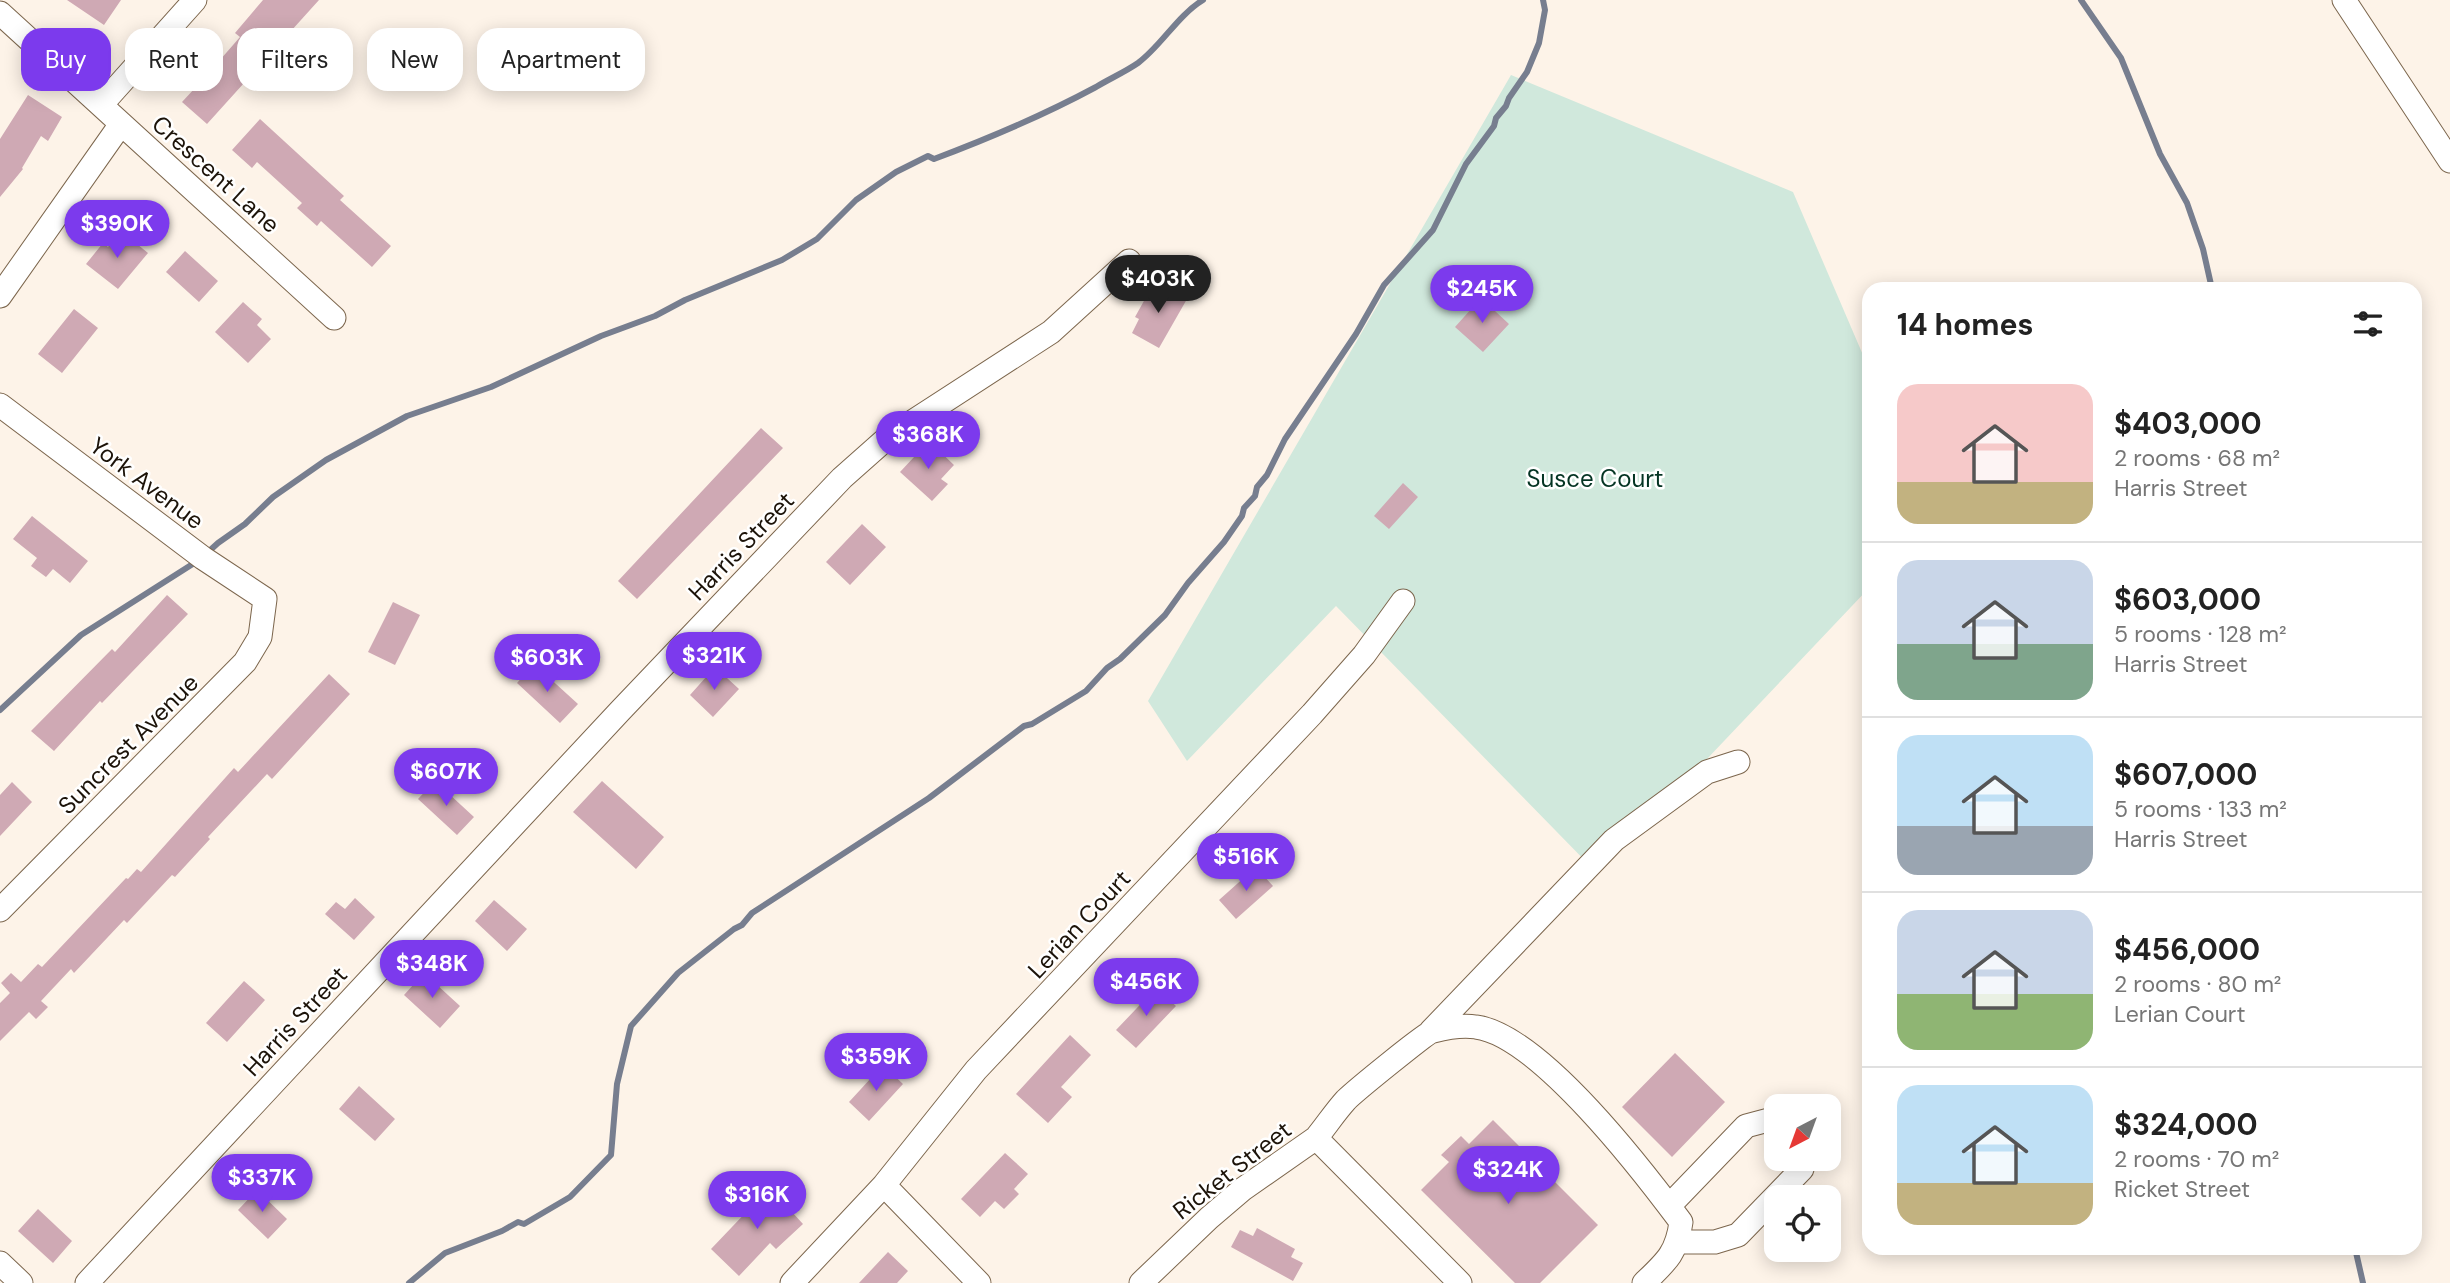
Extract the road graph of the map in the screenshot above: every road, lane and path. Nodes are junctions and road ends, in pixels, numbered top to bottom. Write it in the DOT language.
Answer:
graph roads {
  1 [pos="195,0"];
  2 [pos="2344,0"];
  3 [pos="0,13"];
  4 [pos="102,106"];
  5 [pos="121,124"];
  6 [pos="2450,161"];
  7 [pos="1129,261"];
  8 [pos="0,296"];
  9 [pos="334,318"];
  10 [pos="0,405"];
  11 [pos="265,599"];
  12 [pos="1403,601"];
  13 [pos="1738,762"];
  14 [pos="0,910"];
  15 [pos="1431,1031"];
  16 [pos="1764,1121"];
  17 [pos="1316,1138"];
  18 [pos="1800,1171"];
  19 [pos="884,1185"];
  20 [pos="1669,1206"];
  21 [pos="1678,1242"];
  22 [pos="0,1263"];
  23 [pos="1154,1278"];
  24 [pos="21,1283"];
  25 [pos="87,1283"];
  26 [pos="792,1283"];
  27 [pos="979,1283"];
  28 [pos="1460,1283"];
  29 [pos="1644,1283"];
  1 -- 4 [label="street"];
  2 -- 6 [label="street"];
  3 -- 4 [label="street, Crescent Lane"];
  4 -- 5 [label="street, Crescent Lane"];
  5 -- 8 [label="street"];
  5 -- 9 [label="street, Crescent Lane"];
  7 -- 25 [label="street, Harris Street"];
  10 -- 11 [label="street, York Avenue"];
  11 -- 14 [label="street, Suncrest Avenue"];
  12 -- 19 [label="street, Lerian Court"];
  13 -- 15 [label="street"];
  15 -- 17 [label="street"];
  15 -- 20 [label="street"];
  16 -- 20 [label="street"];
  17 -- 23 [label="street, Ricket Street"];
  17 -- 28 [label="street, Ricket Street"];
  18 -- 21 [label="street"];
  19 -- 26 [label="street, Lerian Court"];
  19 -- 27 [label="street"];
  20 -- 21 [label="street"];
  21 -- 29 [label="street"];
  22 -- 24 [label="street"];
}
